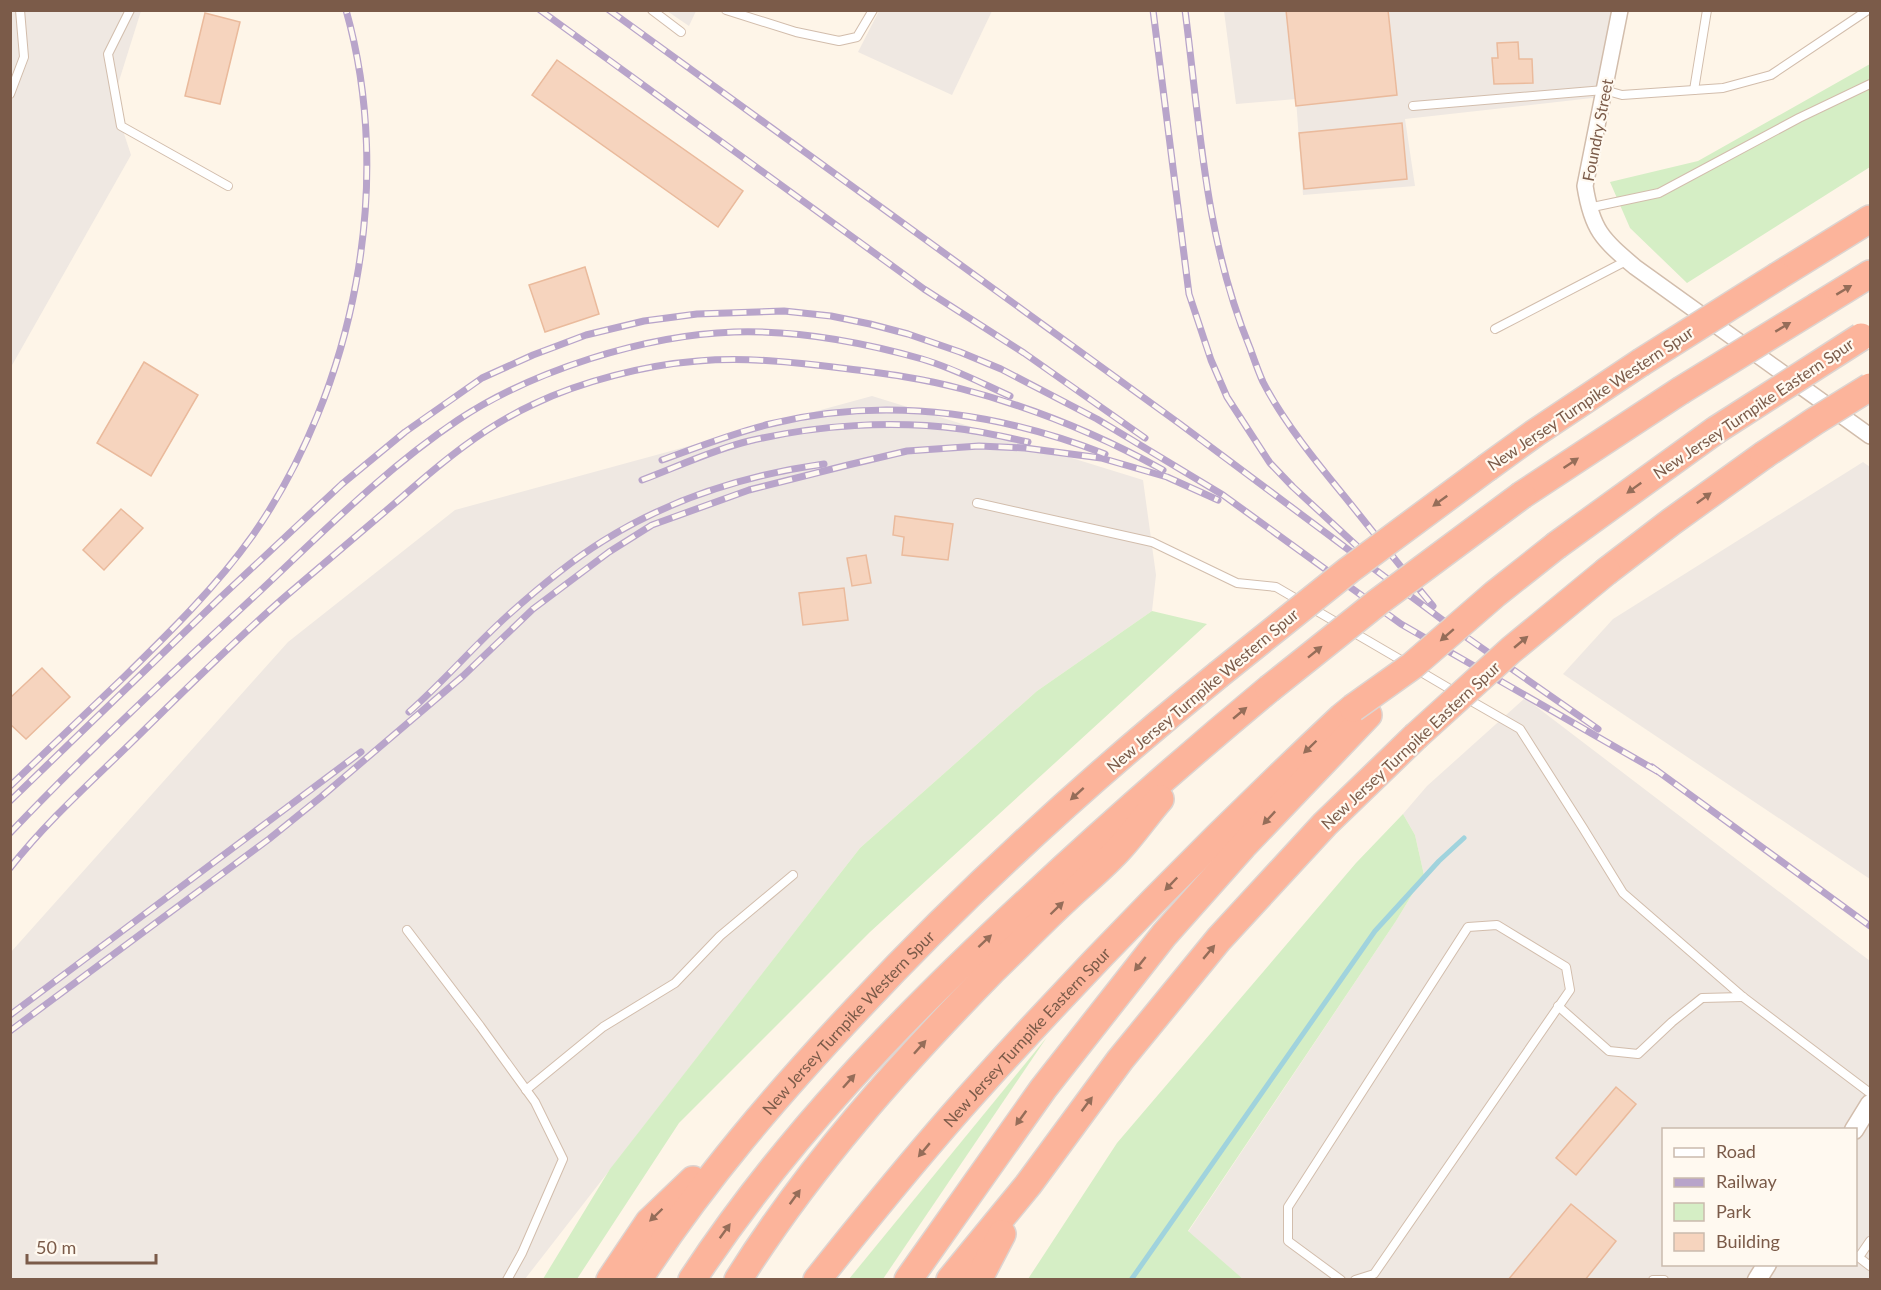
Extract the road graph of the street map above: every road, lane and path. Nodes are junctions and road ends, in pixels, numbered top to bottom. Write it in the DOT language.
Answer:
graph roads {
  1 [pos="21,10"];
  2 [pos="130,10"];
  3 [pos="652,10"];
  4 [pos="726,10"];
  5 [pos="873,10"];
  6 [pos="1620,10"];
  7 [pos="1707,10"];
  8 [pos="1868,10"];
  9 [pos="681,32"];
  10 [pos="1870,84"];
  11 [pos="1604,90"];
  12 [pos="1694,90"];
  13 [pos="10,94"];
  14 [pos="1413,106"];
  15 [pos="228,186"];
  16 [pos="1870,206"];
  17 [pos="1588,208"];
  18 [pos="1870,219"];
  19 [pos="1815,253"];
  20 [pos="1628,261"];
  21 [pos="1870,274"];
  22 [pos="1495,329"];
  23 [pos="1866,334"];
  24 [pos="1870,387"];
  25 [pos="1870,436"];
  26 [pos="977,503"];
  27 [pos="1361,712"];
  28 [pos="1204,743"];
  29 [pos="793,875"];
  30 [pos="407,930"];
  31 [pos="1743,997"];
  32 [pos="1558,1006"];
  33 [pos="526,1090"];
  34 [pos="1870,1093"];
  35 [pos="1870,1104"];
  36 [pos="759,1117"];
  37 [pos="1855,1128"];
  38 [pos="1028,1185"];
  39 [pos="1870,1241"];
  40 [pos="1857,1256"];
  41 [pos="1766,1266"];
  42 [pos="1870,1266"];
  43 [pos="507,1280"];
  44 [pos="610,1280"];
  45 [pos="638,1280"];
  46 [pos="692,1280"];
  47 [pos="738,1280"];
  48 [pos="817,1280"];
  49 [pos="908,1280"];
  50 [pos="950,1280"];
  51 [pos="978,1280"];
  52 [pos="1341,1280"];
  53 [pos="1354,1280"];
  54 [pos="1653,1280"];
  55 [pos="1664,1280"];
  56 [pos="1757,1280"];
  1 -- 13 [label="lane"];
  2 -- 15 [label="lane"];
  3 -- 9 [label="lane"];
  4 -- 5 [label="lane"];
  6 -- 11 [label="street, Foundry Street"];
  7 -- 12 [label="lane"];
  8 -- 12 [label="lane"];
  10 -- 17 [label="lane"];
  11 -- 12 [label="lane"];
  11 -- 14 [label="lane"];
  11 -- 17 [label="street, Foundry Street"];
  16 -- 19 [label="highway"];
  17 -- 20 [label="street, Foundry Street"];
  18 -- 19 [label="highway, New Jersey Turnpike Western Spur"];
  19 -- 36 [label="highway, New Jersey Turnpike Western Spur, one-way, bridge"];
  20 -- 22 [label="lane"];
  20 -- 25 [label="street, Foundry Street"];
  28 -- 21 [label="highway, one-way, bridge"];
  23 -- 27 [label="highway, New Jersey Turnpike Eastern Spur, one-way, bridge"];
  38 -- 24 [label="highway, New Jersey Turnpike Eastern Spur, one-way, bridge"];
  26 -- 31 [label="lane"];
  27 -- 48 [label="highway, New Jersey Turnpike Eastern Spur, one-way"];
  27 -- 49 [label="highway, New Jersey Turnpike Eastern Spur, one-way"];
  46 -- 28 [label="highway, one-way"];
  47 -- 28 [label="highway, one-way"];
  29 -- 33 [label="lane"];
  30 -- 33 [label="lane"];
  31 -- 32 [label="lane"];
  31 -- 34 [label="lane"];
  32 -- 52 [label="lane"];
  32 -- 53 [label="lane"];
  33 -- 43 [label="lane"];
  35 -- 37 [label="street"];
  36 -- 44 [label="highway, one-way"];
  36 -- 45 [label="highway, New Jersey Turnpike Western Spur"];
  38 -- 50 [label="highway, New Jersey Turnpike Eastern Spur"];
  38 -- 51 [label="highway, New Jersey Turnpike Eastern Spur"];
  39 -- 40 [label="lane"];
  40 -- 42 [label="lane"];
  41 -- 56 [label="street"];
  54 -- 55 [label="lane"];
}
